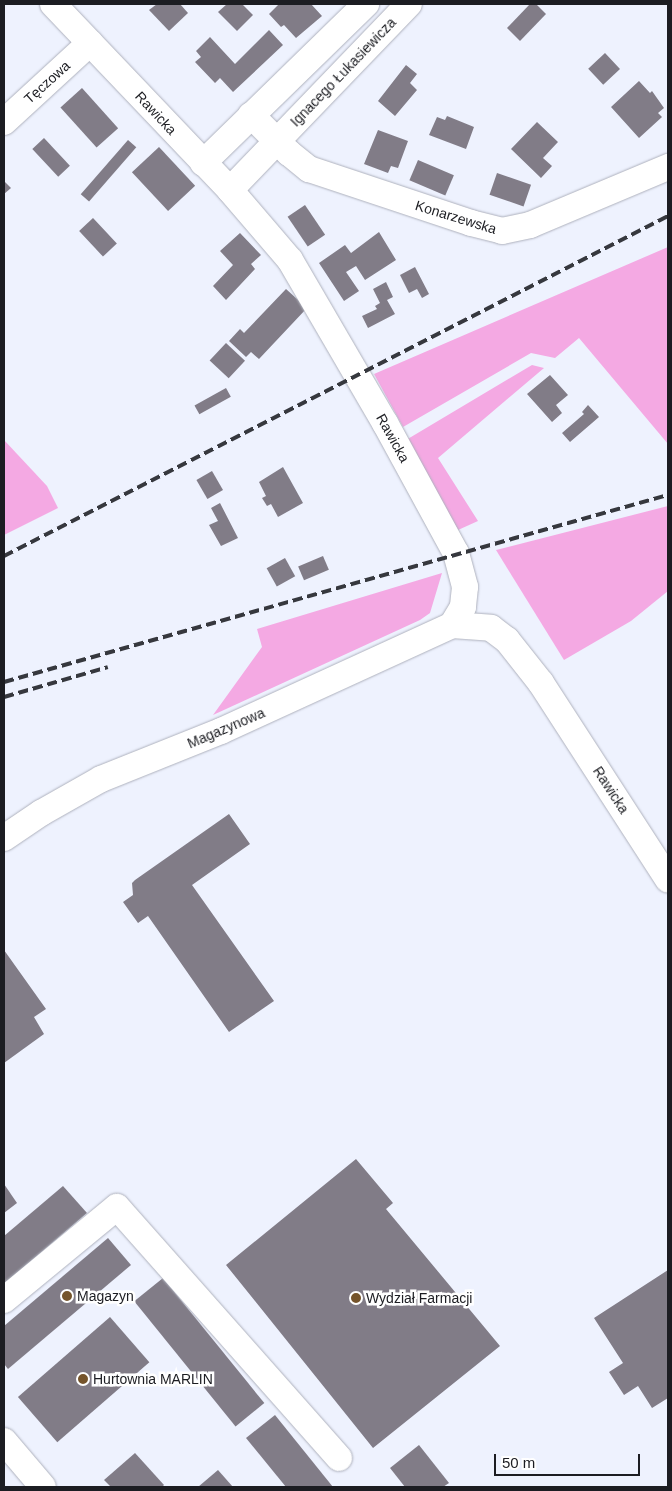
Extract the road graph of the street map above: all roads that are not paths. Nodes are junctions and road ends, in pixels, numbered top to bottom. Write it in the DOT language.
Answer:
graph roads {
  1 [pos="53,4"];
  2 [pos="366,4"];
  3 [pos="409,4"];
  4 [pos="90,43"];
  5 [pos="252,115"];
  6 [pos="4,122"];
  7 [pos="276,141"];
  8 [pos="204,163"];
  9 [pos="668,167"];
  10 [pos="230,190"];
  11 [pos="452,625"];
  12 [pos="4,838"];
  13 [pos="668,878"];
  14 [pos="4,1300"];
  15 [pos="4,1441"];
  16 [pos="339,1458"];
  17 [pos="43,1487"];
  1 -- 4 [label="street, Rawicka"];
  2 -- 5 [label="street"];
  3 -- 7 [label="street, Ignacego Łukasiewicza"];
  4 -- 6 [label="street, Tęczowa"];
  4 -- 8 [label="street, Rawicka"];
  5 -- 7 [label="street"];
  5 -- 8 [label="street"];
  7 -- 9 [label="street, Konarzewska"];
  7 -- 10 [label="street, Ignacego Łukasiewicza"];
  8 -- 10 [label="street, Rawicka"];
  10 -- 11 [label="street, Rawicka"];
  11 -- 12 [label="street, Magazynowa"];
  11 -- 13 [label="street, Rawicka"];
  14 -- 16 [label="street"];
  15 -- 17 [label="street"];
}
